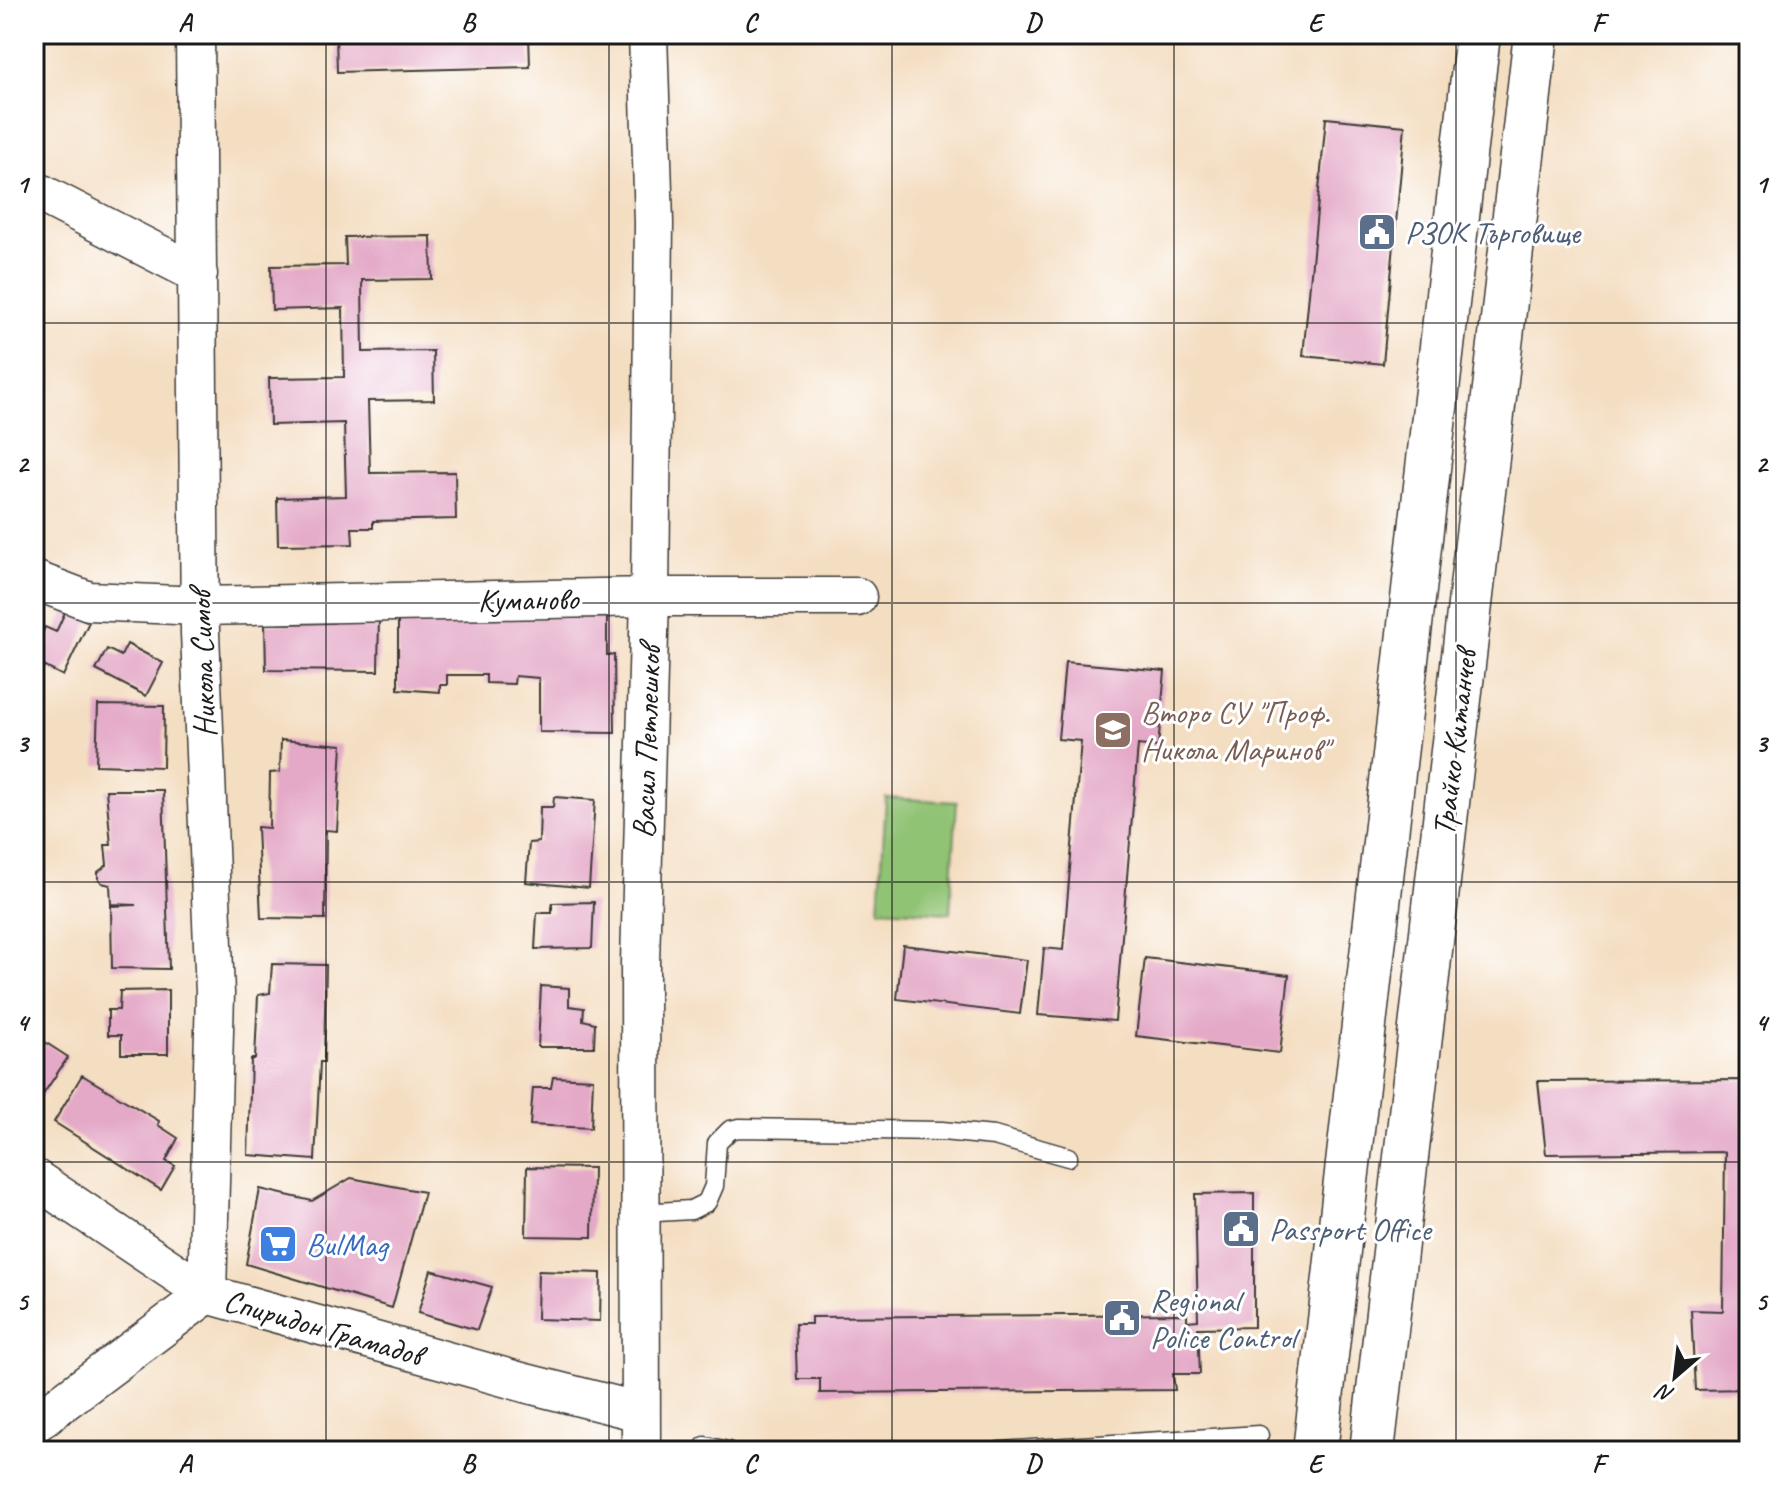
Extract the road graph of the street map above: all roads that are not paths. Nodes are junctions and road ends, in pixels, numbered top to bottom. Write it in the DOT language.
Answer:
graph roads {
  1 [pos="195,34"];
  2 [pos="648,34"];
  3 [pos="1478,34"];
  4 [pos="1536,34"];
  5 [pos="34,190"];
  6 [pos="198,274"];
  7 [pos="34,580"];
  8 [pos="650,597"];
  9 [pos="857,597"];
  10 [pos="199,606"];
  11 [pos="1068,1157"];
  12 [pos="34,1178"];
  13 [pos="640,1213"];
  14 [pos="207,1294"];
  15 [pos="640,1412"];
  16 [pos="34,1424"];
  17 [pos="1259,1435"];
  18 [pos="705,1446"];
  19 [pos="641,1451"];
  20 [pos="728,1451"];
  21 [pos="999,1451"];
  22 [pos="1315,1451"];
  23 [pos="1372,1451"];
  1 -- 6 [label="street, Никола Симов"];
  2 -- 8 [label="street, Васил Петлешков"];
  3 -- 22 [label="street, Трайко Китанчев"];
  4 -- 23 [label="street, Трайко Китанчев"];
  5 -- 6 [label="street"];
  6 -- 10 [label="street, Никола Симов"];
  7 -- 10 [label="street, Куманово"];
  8 -- 9 [label="street, Куманово"];
  8 -- 10 [label="street, Куманово"];
  8 -- 13 [label="street, Васил Петлешков"];
  10 -- 14 [label="street, Никола Симов"];
  11 -- 13 [label="lane"];
  12 -- 14 [label="street, Спиридон Грамадов"];
  13 -- 15 [label="street, Васил Петлешков"];
  14 -- 15 [label="street, Спиридон Грамадов"];
  14 -- 16 [label="street"];
  15 -- 19 [label="street, Васил Петлешков"];
  17 -- 21 [label="lane"];
  18 -- 20 [label="lane"];
}
